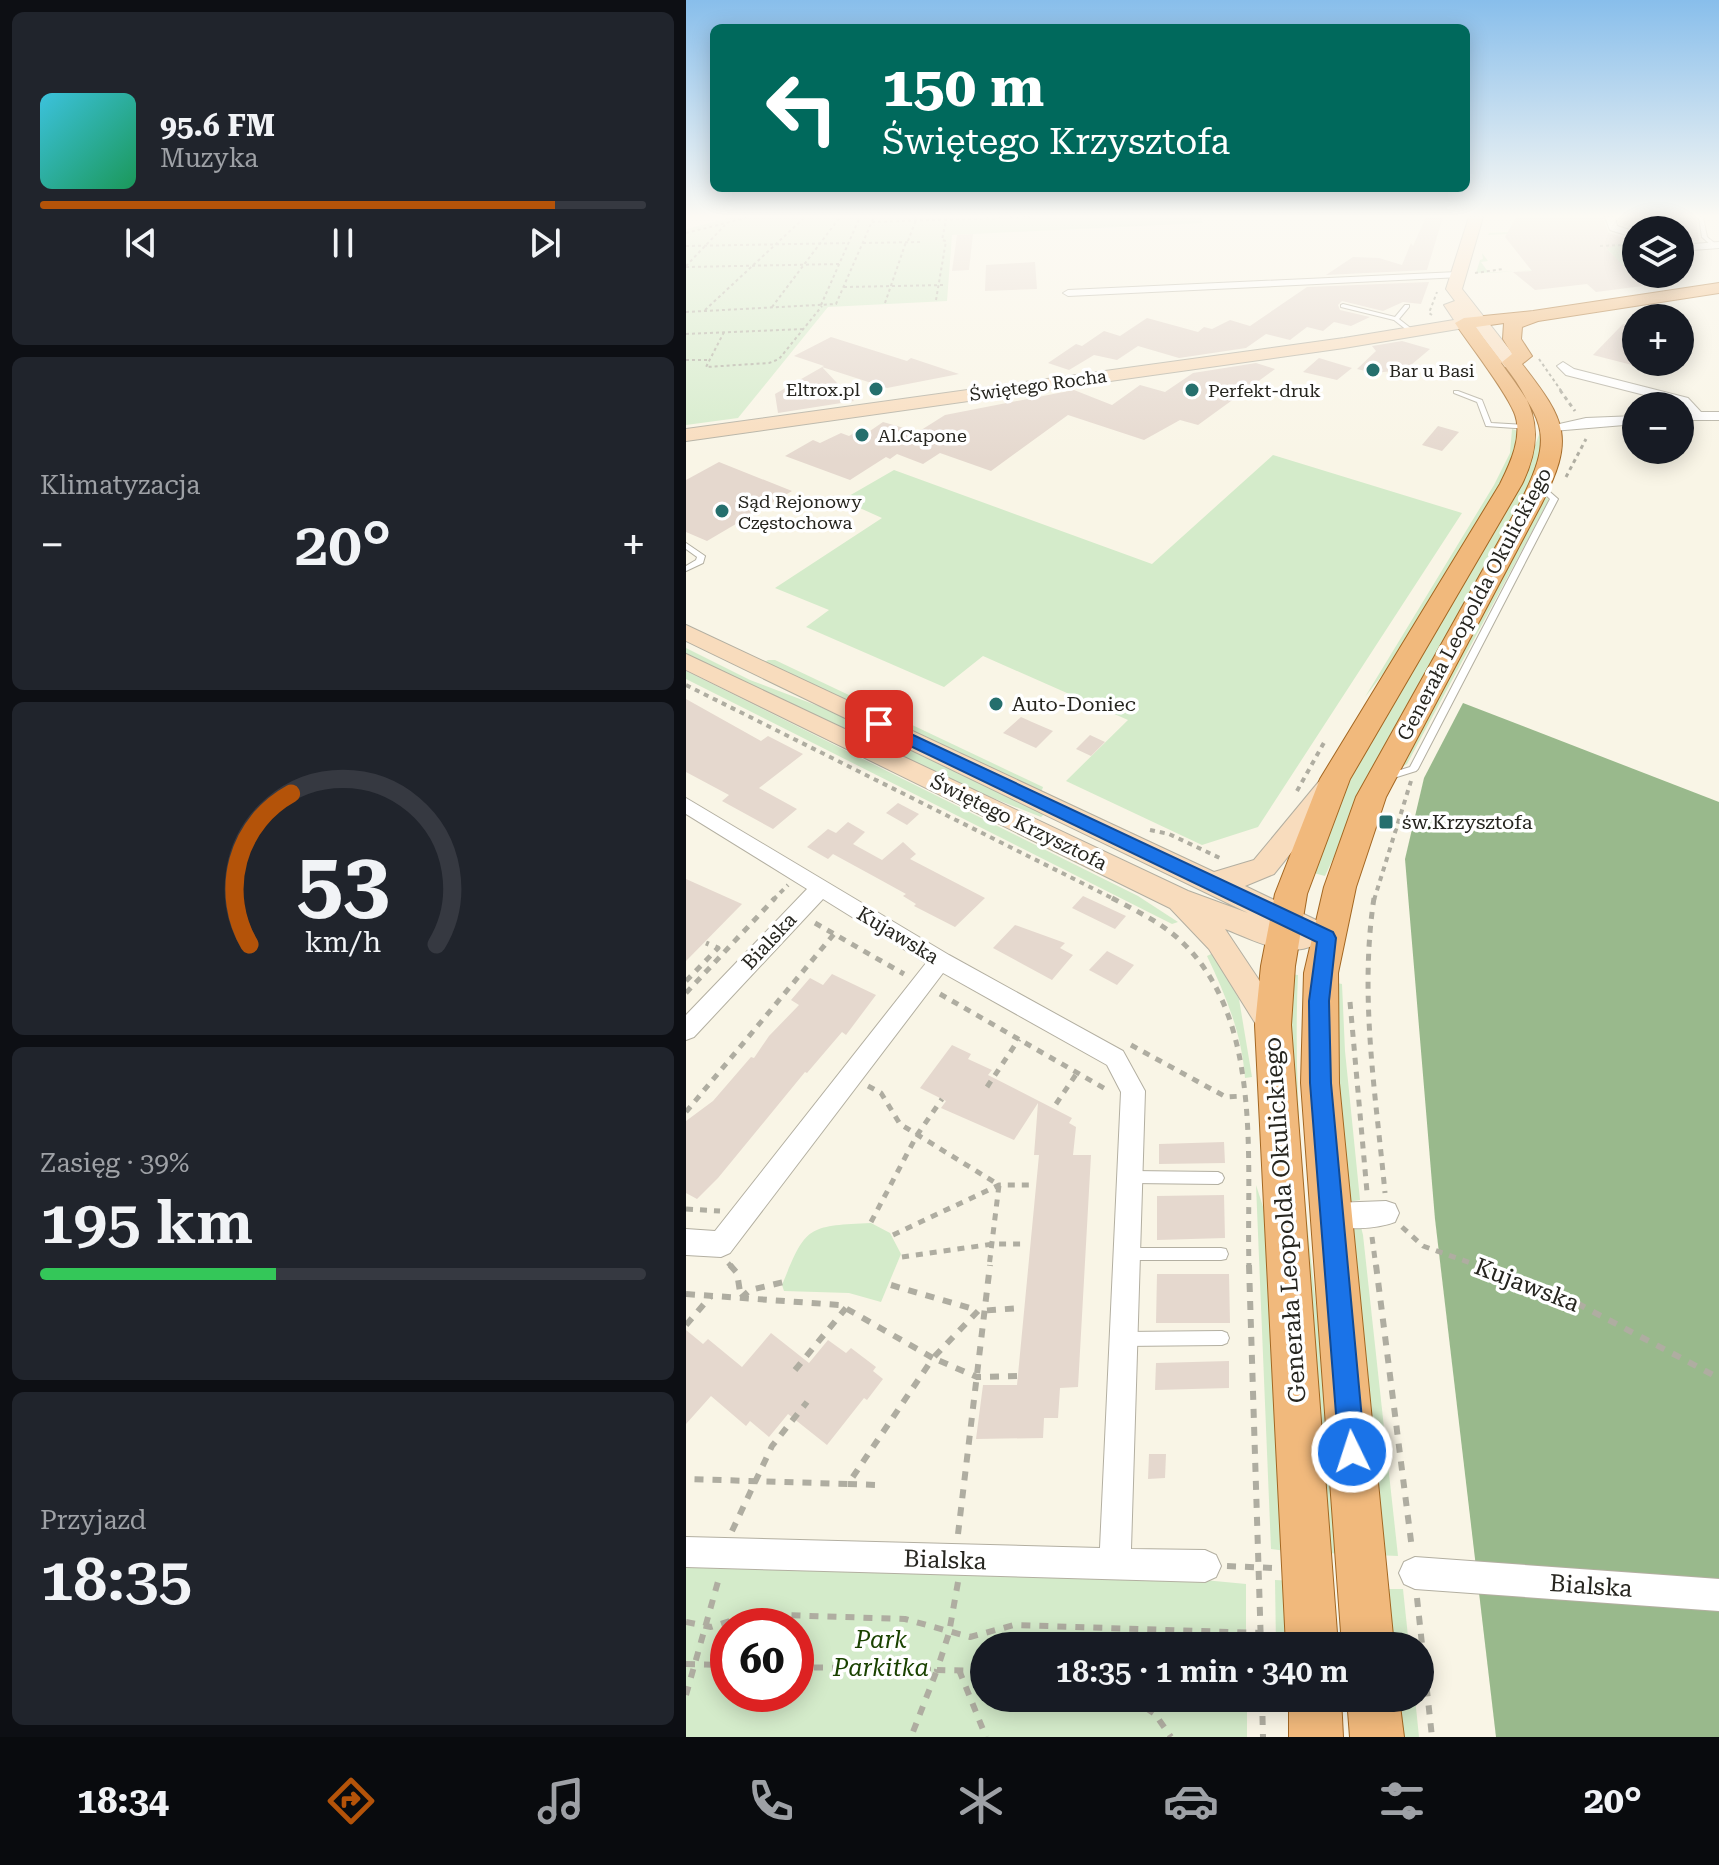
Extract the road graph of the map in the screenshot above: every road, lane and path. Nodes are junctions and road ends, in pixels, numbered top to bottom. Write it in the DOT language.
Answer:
graph roads {
  1 [pos="718,298"];
  2 [pos="779,298"];
  3 [pos="825,298"];
  4 [pos="839,298"];
  5 [pos="887,298"];
  6 [pos="1652,298"];
  7 [pos="1455,301"];
  8 [pos="885,303"];
  9 [pos="822,305"];
  10 [pos="1343,306"];
  11 [pos="1407,306"];
  12 [pos="772,307"];
  13 [pos="704,311"];
  14 [pos="686,312"];
  15 [pos="1533,316"];
  16 [pos="1513,323"];
  17 [pos="1474,325"];
  18 [pos="1442,326"];
  19 [pos="1394,327"];
  20 [pos="804,329"];
  21 [pos="724,332"];
  22 [pos="686,334"];
  23 [pos="686,360"];
  24 [pos="708,360"];
  25 [pos="1511,363"];
  26 [pos="1563,366"];
  27 [pos="1456,392"];
  28 [pos="1694,415"];
  29 [pos="1697,415"];
  30 [pos="1719,416"];
  31 [pos="1622,422"];
  32 [pos="1600,424"];
  33 [pos="1540,427"];
  34 [pos="1581,431"];
  35 [pos="686,435"];
  36 [pos="1547,493"];
  37 [pos="686,545"];
  38 [pos="686,569"];
  39 [pos="686,632"];
  40 [pos="686,661"];
  41 [pos="686,685"];
  42 [pos="1326,739"];
  43 [pos="1413,769"];
  44 [pos="1382,778"];
  45 [pos="1335,779"];
  46 [pos="1296,792"];
  47 [pos="686,805"];
  48 [pos="1148,829"];
  49 [pos="1218,872"];
  50 [pos="797,874"];
  51 [pos="820,888"];
  52 [pos="1178,899"];
  53 [pos="773,901"];
  54 [pos="797,912"];
  55 [pos="1284,928"];
  56 [pos="834,934"];
  57 [pos="1327,938"];
  58 [pos="706,943"];
  59 [pos="941,961"];
  60 [pos="686,981"];
  61 [pos="920,983"];
  62 [pos="686,993"];
  63 [pos="1350,994"];
  64 [pos="1273,1025"];
  65 [pos="686,1030"];
  66 [pos="1019,1039"];
  67 [pos="1077,1073"];
  68 [pos="847,1076"];
  69 [pos="987,1087"];
  70 [pos="942,1099"];
  71 [pos="1056,1104"];
  72 [pos="1132,1105"];
  73 [pos="686,1112"];
  74 [pos="917,1135"];
  75 [pos="1130,1177"];
  76 [pos="1218,1178"];
  77 [pos="999,1185"];
  78 [pos="1030,1185"];
  79 [pos="686,1209"];
  80 [pos="1365,1214"];
  81 [pos="741,1218"];
  82 [pos="871,1222"];
  83 [pos="893,1235"];
  84 [pos="686,1242"];
  85 [pos="721,1244"];
  86 [pos="993,1244"];
  87 [pos="1026,1244"];
  88 [pos="1126,1254"];
  89 [pos="1221,1254"];
  90 [pos="902,1257"];
  91 [pos="784,1282"];
  92 [pos="891,1285"];
  93 [pos="686,1294"];
  94 [pos="711,1296"];
  95 [pos="741,1298"];
  96 [pos="846,1308"];
  97 [pos="1021,1308"];
  98 [pos="982,1310"];
  99 [pos="686,1325"];
  100 [pos="1222,1338"];
  101 [pos="1123,1339"];
  102 [pos="933,1358"];
  103 [pos="795,1370"];
  104 [pos="1017,1376"];
  105 [pos="977,1377"];
  106 [pos="1719,1378"];
  107 [pos="807,1402"];
  108 [pos="686,1479"];
  109 [pos="755,1482"];
  110 [pos="848,1484"];
  111 [pos="877,1485"];
  112 [pos="686,1552"];
  113 [pos="962,1560"];
  114 [pos="1115,1565"];
  115 [pos="1205,1566"];
  116 [pos="1260,1567"];
  117 [pos="1283,1568"];
  118 [pos="1415,1573"];
  119 [pos="1719,1595"];
  120 [pos="686,1622"];
  121 [pos="706,1627"];
  122 [pos="988,1632"];
  123 [pos="1230,1632"];
  124 [pos="1261,1632"];
  125 [pos="1311,1632"];
  126 [pos="1368,1632"];
  127 [pos="949,1633"];
  128 [pos="970,1637"];
  129 [pos="690,1664"];
  130 [pos="710,1665"];
  131 [pos="814,1667"];
  132 [pos="937,1670"];
  133 [pos="959,1670"];
  134 [pos="970,1670"];
  135 [pos="686,1695"];
  136 [pos="1153,1712"];
  137 [pos="1262,1712"];
  138 [pos="1315,1712"];
  139 [pos="1374,1712"];
  140 [pos="911,1737"];
  141 [pos="986,1737"];
  142 [pos="1171,1737"];
  143 [pos="1263,1737"];
  144 [pos="1316,1737"];
  145 [pos="1377,1737"];
  146 [pos="1432,1737"];
  1 -- 13 [label="path"];
  2 -- 12 [label="path"];
  3 -- 9 [label="path"];
  4 -- 9 [label="path"];
  5 -- 8 [label="path"];
  6 -- 15 [label="main road, Świętego Rocha"];
  7 -- 17 [label="main road"];
  7 -- 18 [label="main road"];
  9 -- 12 [label="path"];
  9 -- 20 [label="path"];
  10 -- 19 [label="lane"];
  11 -- 19 [label="lane"];
  12 -- 13 [label="path"];
  13 -- 14 [label="path"];
  15 -- 16 [label="main road, Świętego Rocha"];
  15 -- 17 [label="main road, Świętego Rocha"];
  16 -- 17 [label="main road, Świętego Rocha"];
  16 -- 25 [label="main road"];
  17 -- 18 [label="main road, Świętego Rocha"];
  17 -- 19 [label="main road, Świętego Rocha"];
  17 -- 25 [label="main road"];
  17 -- 33 [label="main road"];
  18 -- 19 [label="main road, Świętego Rocha"];
  19 -- 35 [label="main road, Świętego Rocha"];
  20 -- 21 [label="path"];
  20 -- 24 [label="path"];
  21 -- 22 [label="path"];
  21 -- 24 [label="path"];
  23 -- 24 [label="path"];
  25 -- 33 [label="main road"];
  26 -- 29 [label="street"];
  27 -- 33 [label="lane"];
  28 -- 29 [label="street"];
  29 -- 30 [label="street"];
  31 -- 32 [label="street"];
  32 -- 33 [label="street"];
  32 -- 34 [label="street"];
  33 -- 34 [label="street"];
  33 -- 36 [label="main road, Generała Leopolda Okulickiego"];
  33 -- 45 [label="main road, Generała Leopolda Okulickiego"];
  34 -- 36 [label="path"];
  36 -- 43 [label="lane"];
  36 -- 44 [label="main road, Generała Leopolda Okulickiego"];
  37 -- 38 [label="lane"];
  39 -- 49 [label="main road, Świętego Krzysztofa"];
  40 -- 52 [label="main road, Świętego Krzysztofa"];
  41 -- 116 [label="path"];
  42 -- 46 [label="path"];
  43 -- 44 [label="lane"];
  43 -- 80 [label="path"];
  44 -- 57 [label="main road, Generała Leopolda Okulickiego"];
  45 -- 49 [label="main road"];
  45 -- 55 [label="main road, Generała Leopolda Okulickiego"];
  47 -- 50 [label="street, Kujawska"];
  48 -- 49 [label="path"];
  49 -- 55 [label="main road, Świętego Krzysztofa"];
  50 -- 51 [label="street, Kujawska"];
  50 -- 53 [label="path"];
  51 -- 54 [label="street, Bialska"];
  51 -- 59 [label="street, Kujawska"];
  52 -- 55 [label="main road"];
  52 -- 64 [label="main road"];
  53 -- 54 [label="path"];
  53 -- 62 [label="path"];
  54 -- 56 [label="path"];
  54 -- 65 [label="street, Bialska"];
  55 -- 57 [label="main road"];
  55 -- 64 [label="main road, Generała Leopolda Okulickiego"];
  56 -- 61 [label="path"];
  56 -- 73 [label="path"];
  57 -- 80 [label="main road, Generała Leopolda Okulickiego"];
  58 -- 60 [label="path"];
  59 -- 61 [label="street"];
  59 -- 72 [label="street, Kujawska"];
  61 -- 66 [label="path"];
  61 -- 68 [label="street"];
  63 -- 80 [label="path"];
  64 -- 125 [label="main road, Generała Leopolda Okulickiego"];
  66 -- 67 [label="path"];
  66 -- 69 [label="path"];
  67 -- 71 [label="path"];
  67 -- 72 [label="path"];
  68 -- 74 [label="path"];
  68 -- 81 [label="street"];
  70 -- 74 [label="path"];
  72 -- 75 [label="street"];
  74 -- 77 [label="path"];
  74 -- 82 [label="path"];
  75 -- 76 [label="lane"];
  75 -- 88 [label="street"];
  77 -- 78 [label="path"];
  77 -- 83 [label="path"];
  77 -- 86 [label="path"];
  79 -- 81 [label="path"];
  80 -- 106 [label="path, Kujawska"];
  80 -- 118 [label="path"];
  80 -- 126 [label="main road, Generała Leopolda Okulickiego"];
  81 -- 85 [label="street"];
  84 -- 85 [label="street"];
  85 -- 95 [label="path"];
  86 -- 87 [label="path"];
  86 -- 90 [label="path"];
  86 -- 98 [label="path"];
  88 -- 89 [label="lane"];
  88 -- 101 [label="street"];
  91 -- 95 [label="path"];
  92 -- 98 [label="path"];
  93 -- 94 [label="path"];
  94 -- 95 [label="path"];
  94 -- 99 [label="path"];
  95 -- 96 [label="path"];
  96 -- 102 [label="path"];
  96 -- 103 [label="path"];
  97 -- 98 [label="path"];
  98 -- 102 [label="path"];
  98 -- 105 [label="path"];
  100 -- 101 [label="lane"];
  101 -- 114 [label="street"];
  102 -- 105 [label="path"];
  102 -- 110 [label="path"];
  104 -- 105 [label="path"];
  105 -- 113 [label="path"];
  107 -- 109 [label="path"];
  108 -- 109 [label="path"];
  109 -- 110 [label="path"];
  110 -- 111 [label="path"];
  112 -- 113 [label="street, Bialska"];
  113 -- 114 [label="street, Bialska"];
  113 -- 127 [label="path"];
  114 -- 115 [label="street, Bialska"];
  115 -- 116 [label="path"];
  116 -- 117 [label="path"];
  116 -- 124 [label="path"];
  118 -- 119 [label="street, Bialska"];
  118 -- 146 [label="path"];
  120 -- 121 [label="path"];
  121 -- 127 [label="path"];
  121 -- 129 [label="path"];
  122 -- 123 [label="path"];
  127 -- 128 [label="path"];
  127 -- 132 [label="path"];
  129 -- 130 [label="path"];
  129 -- 135 [label="path"];
  131 -- 132 [label="path"];
  132 -- 133 [label="path"];
  132 -- 140 [label="path"];
  133 -- 134 [label="path"];
  133 -- 141 [label="path"];
  136 -- 142 [label="path"];
  137 -- 143 [label="path"];
  138 -- 144 [label="main road"];
  139 -- 145 [label="main road"];
}
